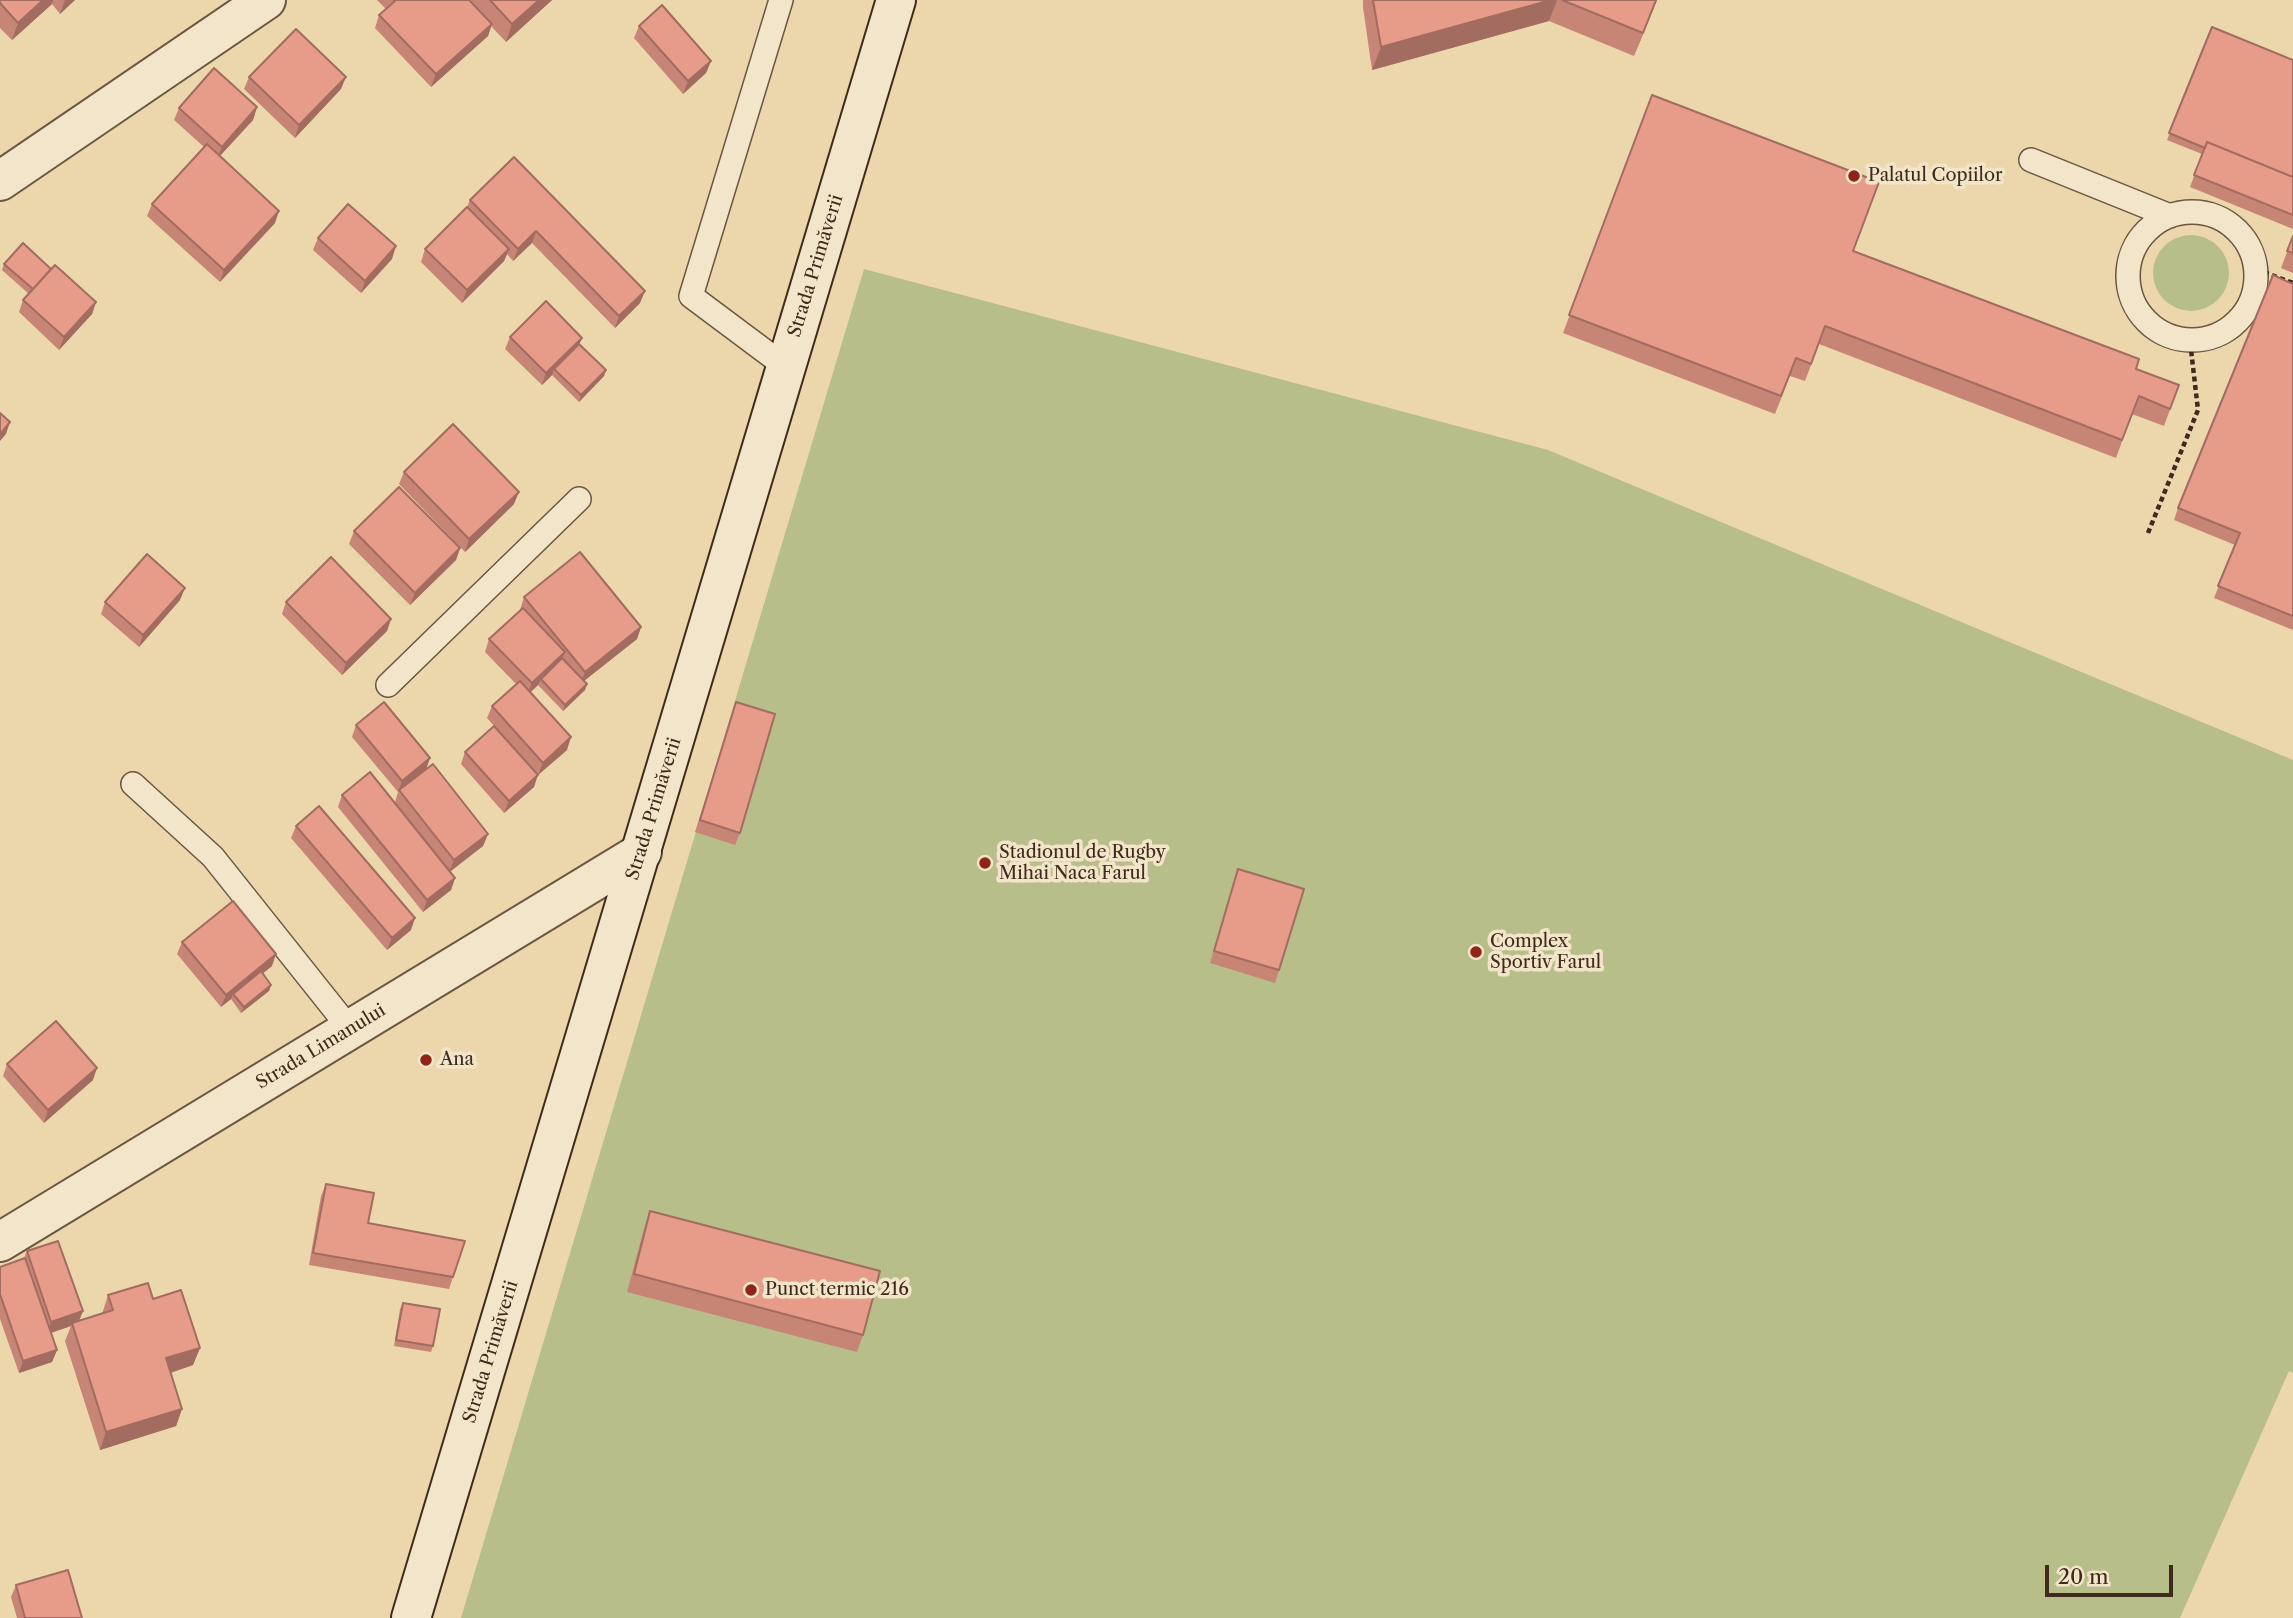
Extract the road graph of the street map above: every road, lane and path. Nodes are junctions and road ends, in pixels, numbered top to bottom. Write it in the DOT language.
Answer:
graph roads {
  1 [pos="266,0"];
  2 [pos="781,0"];
  3 [pos="896,0"];
  4 [pos="2031,160"];
  5 [pos="0,181"];
  6 [pos="2171,216"];
  7 [pos="2256,269"];
  8 [pos="2293,284"];
  9 [pos="2190,341"];
  10 [pos="786,367"];
  11 [pos="579,499"];
  12 [pos="2148,533"];
  13 [pos="388,685"];
  14 [pos="133,784"];
  15 [pos="642,852"];
  16 [pos="350,1029"];
  17 [pos="0,1241"];
  18 [pos="411,1618"];
  1 -- 5 [label="street"];
  2 -- 10 [label="lane"];
  3 -- 10 [label="street, Strada Primăverii"];
  4 -- 6 [label="lane"];
  6 -- 7 [label="lane"];
  6 -- 9 [label="lane"];
  7 -- 8 [label="path"];
  7 -- 9 [label="lane"];
  9 -- 12 [label="path"];
  10 -- 15 [label="street, Strada Primăverii"];
  11 -- 13 [label="lane"];
  14 -- 16 [label="lane"];
  15 -- 16 [label="street, Strada Limanului"];
  15 -- 18 [label="street, Strada Primăverii"];
  16 -- 17 [label="street, Strada Limanului"];
}
